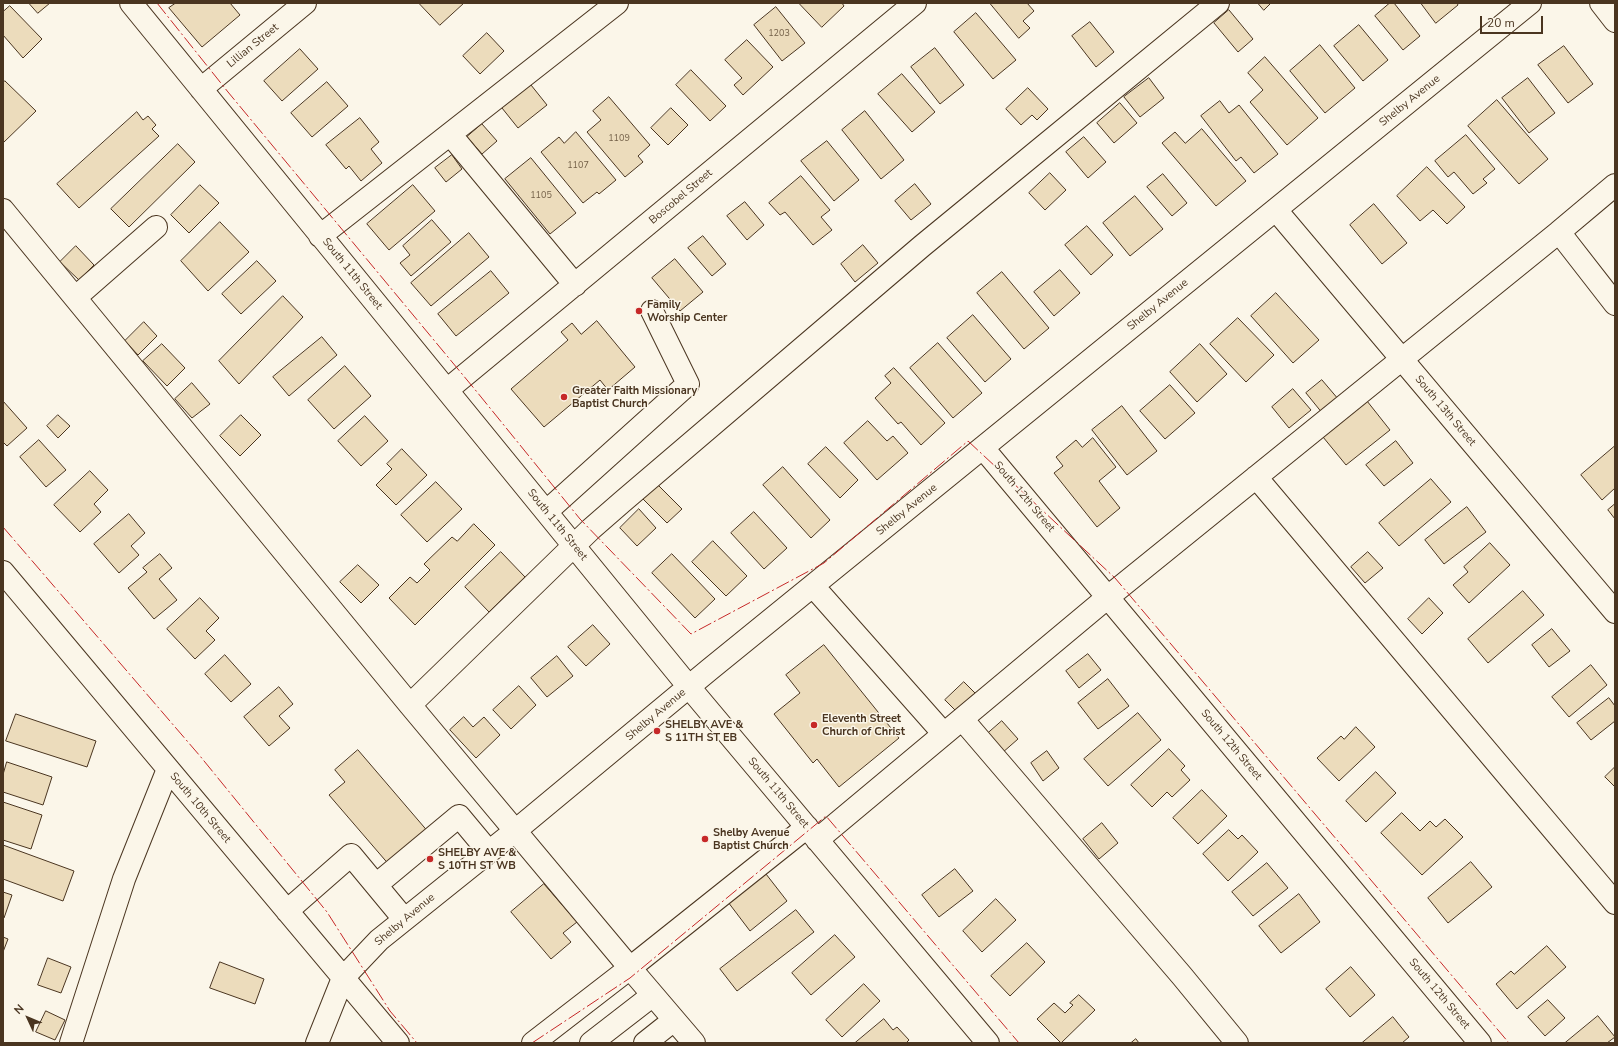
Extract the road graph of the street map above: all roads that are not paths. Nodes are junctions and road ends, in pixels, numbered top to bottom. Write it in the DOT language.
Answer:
graph roads {
  1 [pos="131,3"];
  2 [pos="305,3"];
  3 [pos="617,3"];
  4 [pos="914,3"];
  5 [pos="1218,3"];
  6 [pos="1530,3"];
  7 [pos="1601,3"];
  8 [pos="1615,21"];
  9 [pos="201,89"];
  10 [pos="450,134"];
  11 [pos="1615,185"];
  12 [pos="3,210"];
  13 [pos="1276,210"];
  14 [pos="156,227"];
  15 [pos="1559,232"];
  16 [pos="320,236"];
  17 [pos="575,285"];
  18 [pos="76,297"];
  19 [pos="1615,304"];
  20 [pos="652,311"];
  21 [pos="1401,358"];
  22 [pos="447,390"];
  23 [pos="983,448"];
  24 [pos="1256,477"];
  25 [pos="547,511"];
  26 [pos="574,546"];
  27 [pos="7,577"];
  28 [pos="813,586"];
  29 [pos="1108,597"];
  30 [pos="3,601"];
  31 [pos="1615,612"];
  32 [pos="689,687"];
  33 [pos="410,705"];
  34 [pos="962,719"];
  35 [pos="944,734"];
  36 [pos="168,769"];
  37 [pos="515,831"];
  38 [pos="812,834"];
  39 [pos="489,852"];
  40 [pos="376,885"];
  41 [pos="1615,903"];
  42 [pos="287,910"];
  43 [pos="404,919"];
  44 [pos="630,968"];
  45 [pos="343,978"];
  46 [pos="653,995"];
  47 [pos="674,1020"];
  48 [pos="71,1043"];
  49 [pos="317,1043"];
  50 [pos="398,1043"];
  51 [pos="533,1043"];
  52 [pos="591,1043"];
  53 [pos="645,1043"];
  54 [pos="694,1043"];
  55 [pos="988,1043"];
  56 [pos="1237,1043"];
  57 [pos="1480,1043"];
  1 -- 9 [label="street, South 11th Street"];
  2 -- 9 [label="street, Lillian Street"];
  3 -- 10 [label="street"];
  4 -- 17 [label="street, Boscobel Street"];
  5 -- 26 [label="street"];
  6 -- 13 [label="street, Shelby Avenue"];
  7 -- 8 [label="street"];
  9 -- 16 [label="street, South 11th Street"];
  10 -- 16 [label="street"];
  10 -- 17 [label="street"];
  11 -- 15 [label="street"];
  12 -- 18 [label="street"];
  13 -- 21 [label="street, South 13th Street"];
  13 -- 23 [label="street, Shelby Avenue"];
  14 -- 18 [label="street"];
  15 -- 19 [label="street"];
  15 -- 21 [label="street"];
  16 -- 22 [label="street, South 11th Street"];
  17 -- 22 [label="street, Boscobel Street"];
  18 -- 33 [label="street"];
  20 -- 25 [label="street"];
  21 -- 24 [label="street"];
  21 -- 31 [label="street, South 13th Street"];
  22 -- 25 [label="street, South 11th Street"];
  23 -- 28 [label="street, Shelby Avenue"];
  23 -- 29 [label="street, South 12th Street"];
  24 -- 29 [label="street"];
  24 -- 41 [label="street"];
  25 -- 26 [label="street, South 11th Street"];
  26 -- 32 [label="street, South 11th Street"];
  26 -- 33 [label="street"];
  27 -- 30 [label="street"];
  27 -- 36 [label="street, South 10th Street"];
  28 -- 32 [label="street, Shelby Avenue"];
  28 -- 35 [label="street"];
  29 -- 34 [label="street"];
  29 -- 57 [label="street, South 12th Street"];
  32 -- 37 [label="street, Shelby Avenue"];
  32 -- 38 [label="street, South 11th Street"];
  33 -- 37 [label="street"];
  34 -- 35 [label="street"];
  34 -- 56 [label="street"];
  35 -- 38 [label="street"];
  36 -- 42 [label="street, South 10th Street"];
  36 -- 48 [label="street"];
  37 -- 39 [label="street, Shelby Avenue"];
  37 -- 44 [label="street"];
  38 -- 44 [label="street"];
  38 -- 55 [label="street, South 11th Street"];
  39 -- 40 [label="street"];
  39 -- 43 [label="street, Shelby Avenue"];
  40 -- 42 [label="street"];
  40 -- 43 [label="street"];
  42 -- 45 [label="street, South 10th Street"];
  43 -- 45 [label="street, Shelby Avenue"];
  44 -- 46 [label="street"];
  44 -- 51 [label="street"];
  45 -- 49 [label="street, Shelby Avenue"];
  45 -- 50 [label="street, South 10th Street"];
  46 -- 47 [label="street"];
  46 -- 52 [label="street"];
  47 -- 53 [label="street"];
  47 -- 54 [label="street"];
}
